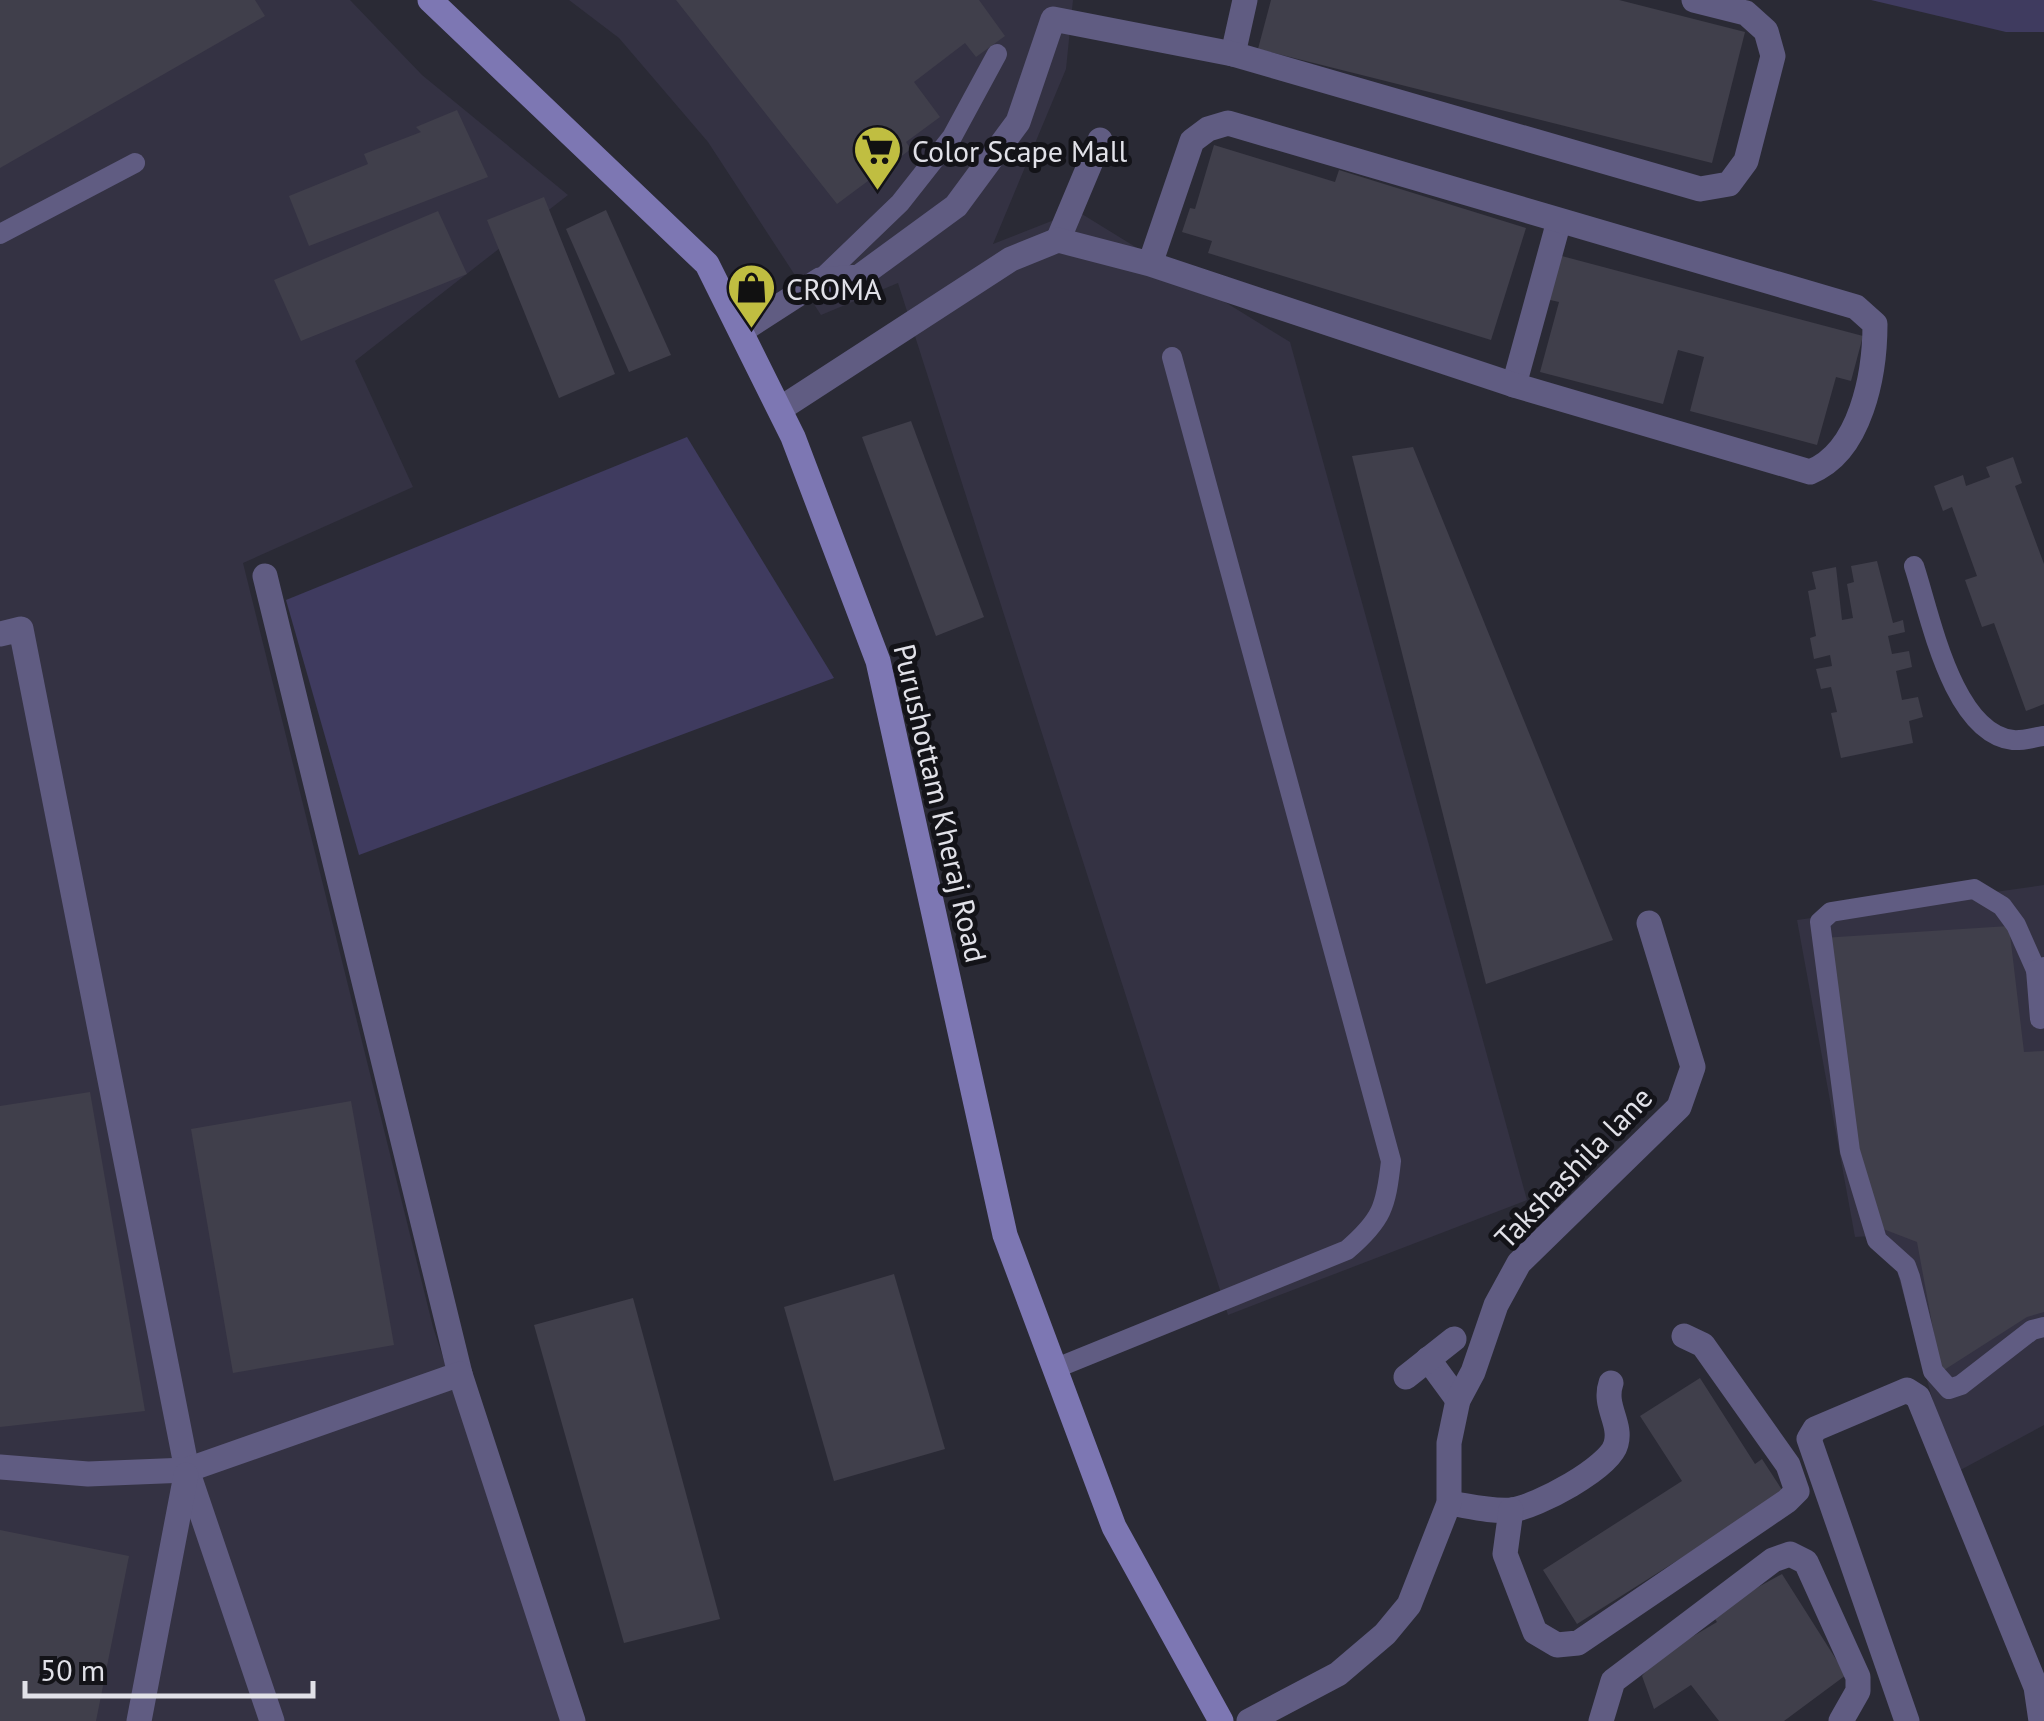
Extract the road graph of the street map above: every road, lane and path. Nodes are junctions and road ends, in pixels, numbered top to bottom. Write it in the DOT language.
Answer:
graph roads {
  1 [pos="1245,0"];
  2 [pos="1694,0"];
  3 [pos="437,3"];
  4 [pos="1054,9"];
  5 [pos="997,54"];
  6 [pos="1233,54"];
  7 [pos="1100,140"];
  8 [pos="135,164"];
  9 [pos="1558,221"];
  10 [pos="0,234"];
  11 [pos="1058,240"];
  12 [pos="1150,264"];
  13 [pos="820,280"];
  14 [pos="741,331"];
  15 [pos="1172,357"];
  16 [pos="1514,385"];
  17 [pos="780,409"];
  18 [pos="1914,566"];
  19 [pos="265,576"];
  20 [pos="0,634"];
  21 [pos="2044,736"];
  22 [pos="1649,923"];
  23 [pos="2040,969"];
  24 [pos="2040,1019"];
  25 [pos="2044,1327"];
  26 [pos="1684,1336"];
  27 [pos="1454,1339"];
  28 [pos="1428,1360"];
  29 [pos="1054,1369"];
  30 [pos="460,1374"];
  31 [pos="1406,1376"];
  32 [pos="1611,1383"];
  33 [pos="1458,1400"];
  34 [pos="0,1467"];
  35 [pos="187,1470"];
  36 [pos="1449,1503"];
  37 [pos="1511,1510"];
  38 [pos="139,1721"];
  39 [pos="272,1721"];
  40 [pos="572,1721"];
  41 [pos="1220,1721"];
  42 [pos="1249,1721"];
  43 [pos="1601,1721"];
  44 [pos="1840,1721"];
  45 [pos="1907,1721"];
  46 [pos="2041,1721"];
  1 -- 6 [label="street"];
  2 -- 6 [label="street"];
  3 -- 14 [label="street, Purushottam Kheraj Road"];
  4 -- 6 [label="street"];
  4 -- 13 [label="street"];
  5 -- 13 [label="lane"];
  7 -- 11 [label="street"];
  8 -- 10 [label="lane"];
  9 -- 12 [label="street"];
  9 -- 16 [label="street"];
  9 -- 16 [label="street"];
  11 -- 12 [label="street"];
  11 -- 17 [label="street"];
  12 -- 16 [label="street"];
  13 -- 14 [label="street"];
  14 -- 17 [label="street, Purushottam Kheraj Road"];
  15 -- 29 [label="lane"];
  17 -- 29 [label="street, Purushottam Kheraj Road"];
  18 -- 21 [label="lane"];
  19 -- 30 [label="street"];
  20 -- 35 [label="street"];
  22 -- 33 [label="street, Takshashila lane"];
  23 -- 24 [label="lane"];
  23 -- 25 [label="lane"];
  26 -- 37 [label="street"];
  27 -- 28 [label="street"];
  28 -- 31 [label="street"];
  28 -- 33 [label="street"];
  29 -- 41 [label="street, Purushottam Kheraj Road"];
  30 -- 35 [label="street"];
  30 -- 40 [label="street"];
  32 -- 37 [label="street"];
  33 -- 36 [label="street, Takshashila lane"];
  34 -- 35 [label="street"];
  35 -- 38 [label="street"];
  35 -- 39 [label="street"];
  36 -- 37 [label="street"];
  36 -- 42 [label="street, Takshashila lane"];
  43 -- 44 [label="street"];
  45 -- 46 [label="street"];
}
